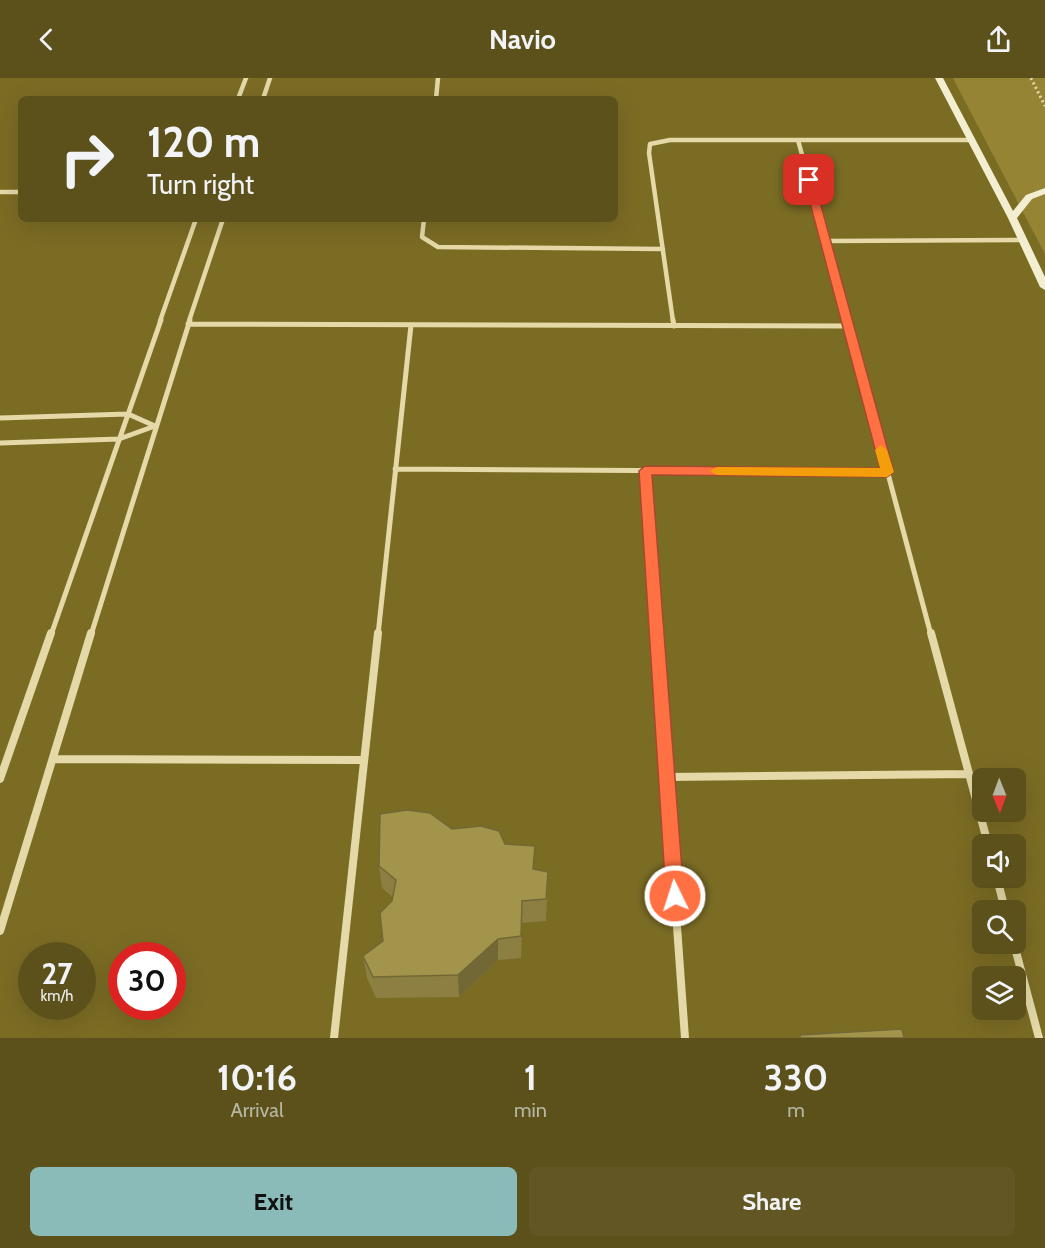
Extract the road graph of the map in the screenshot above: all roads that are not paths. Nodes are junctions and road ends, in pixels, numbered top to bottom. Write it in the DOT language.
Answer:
graph roads {
  1 [pos="246,78"];
  2 [pos="270,78"];
  3 [pos="438,78"];
  4 [pos="939,78"];
  5 [pos="239,96"];
  6 [pos="264,96"];
  7 [pos="435,96"];
  8 [pos="798,140"];
  9 [pos="972,140"];
  10 [pos="1045,191"];
  11 [pos="0,192"];
  12 [pos="18,192"];
  13 [pos="1012,218"];
  14 [pos="195,222"];
  15 [pos="222,222"];
  16 [pos="424,222"];
  17 [pos="1023,240"];
  18 [pos="825,241"];
  19 [pos="663,249"];
  20 [pos="1045,287"];
  21 [pos="188,324"];
  22 [pos="411,325"];
  23 [pos="674,326"];
  24 [pos="848,326"];
  25 [pos="128,414"];
  26 [pos="0,418"];
  27 [pos="155,426"];
  28 [pos="119,438"];
  29 [pos="0,443"];
  30 [pos="395,469"];
  31 [pos="645,471"];
  32 [pos="887,472"];
  33 [pos="53,759"];
  34 [pos="364,760"];
  35 [pos="969,774"];
  36 [pos="667,777"];
  37 [pos="0,779"];
  38 [pos="985,834"];
  39 [pos="0,931"];
  40 [pos="1017,954"];
  41 [pos="334,1038"];
  42 [pos="685,1038"];
  43 [pos="1040,1038"];
  1 -- 5 [label="street"];
  2 -- 6 [label="street"];
  3 -- 7 [label="street"];
  4 -- 9 [label="main road"];
  8 -- 9 [label="street"];
  8 -- 18 [label="street"];
  8 -- 19 [label="street"];
  9 -- 13 [label="main road"];
  10 -- 13 [label="main road"];
  11 -- 12 [label="street"];
  13 -- 17 [label="main road"];
  14 -- 25 [label="street"];
  15 -- 21 [label="street"];
  16 -- 19 [label="street"];
  17 -- 18 [label="street"];
  17 -- 20 [label="main road"];
  18 -- 24 [label="street"];
  19 -- 23 [label="street"];
  21 -- 22 [label="street"];
  21 -- 27 [label="street"];
  22 -- 23 [label="street"];
  22 -- 30 [label="street"];
  23 -- 24 [label="street"];
  24 -- 32 [label="street"];
  25 -- 26 [label="street"];
  25 -- 27 [label="street"];
  25 -- 28 [label="street"];
  27 -- 28 [label="street"];
  27 -- 33 [label="street"];
  28 -- 29 [label="street"];
  28 -- 37 [label="street"];
  30 -- 31 [label="street"];
  30 -- 34 [label="street"];
  31 -- 32 [label="street"];
  31 -- 36 [label="street"];
  32 -- 35 [label="street"];
  33 -- 34 [label="street"];
  33 -- 39 [label="street"];
  34 -- 41 [label="street"];
  35 -- 36 [label="street"];
  35 -- 38 [label="street"];
  36 -- 42 [label="street"];
  40 -- 43 [label="street"];
}
